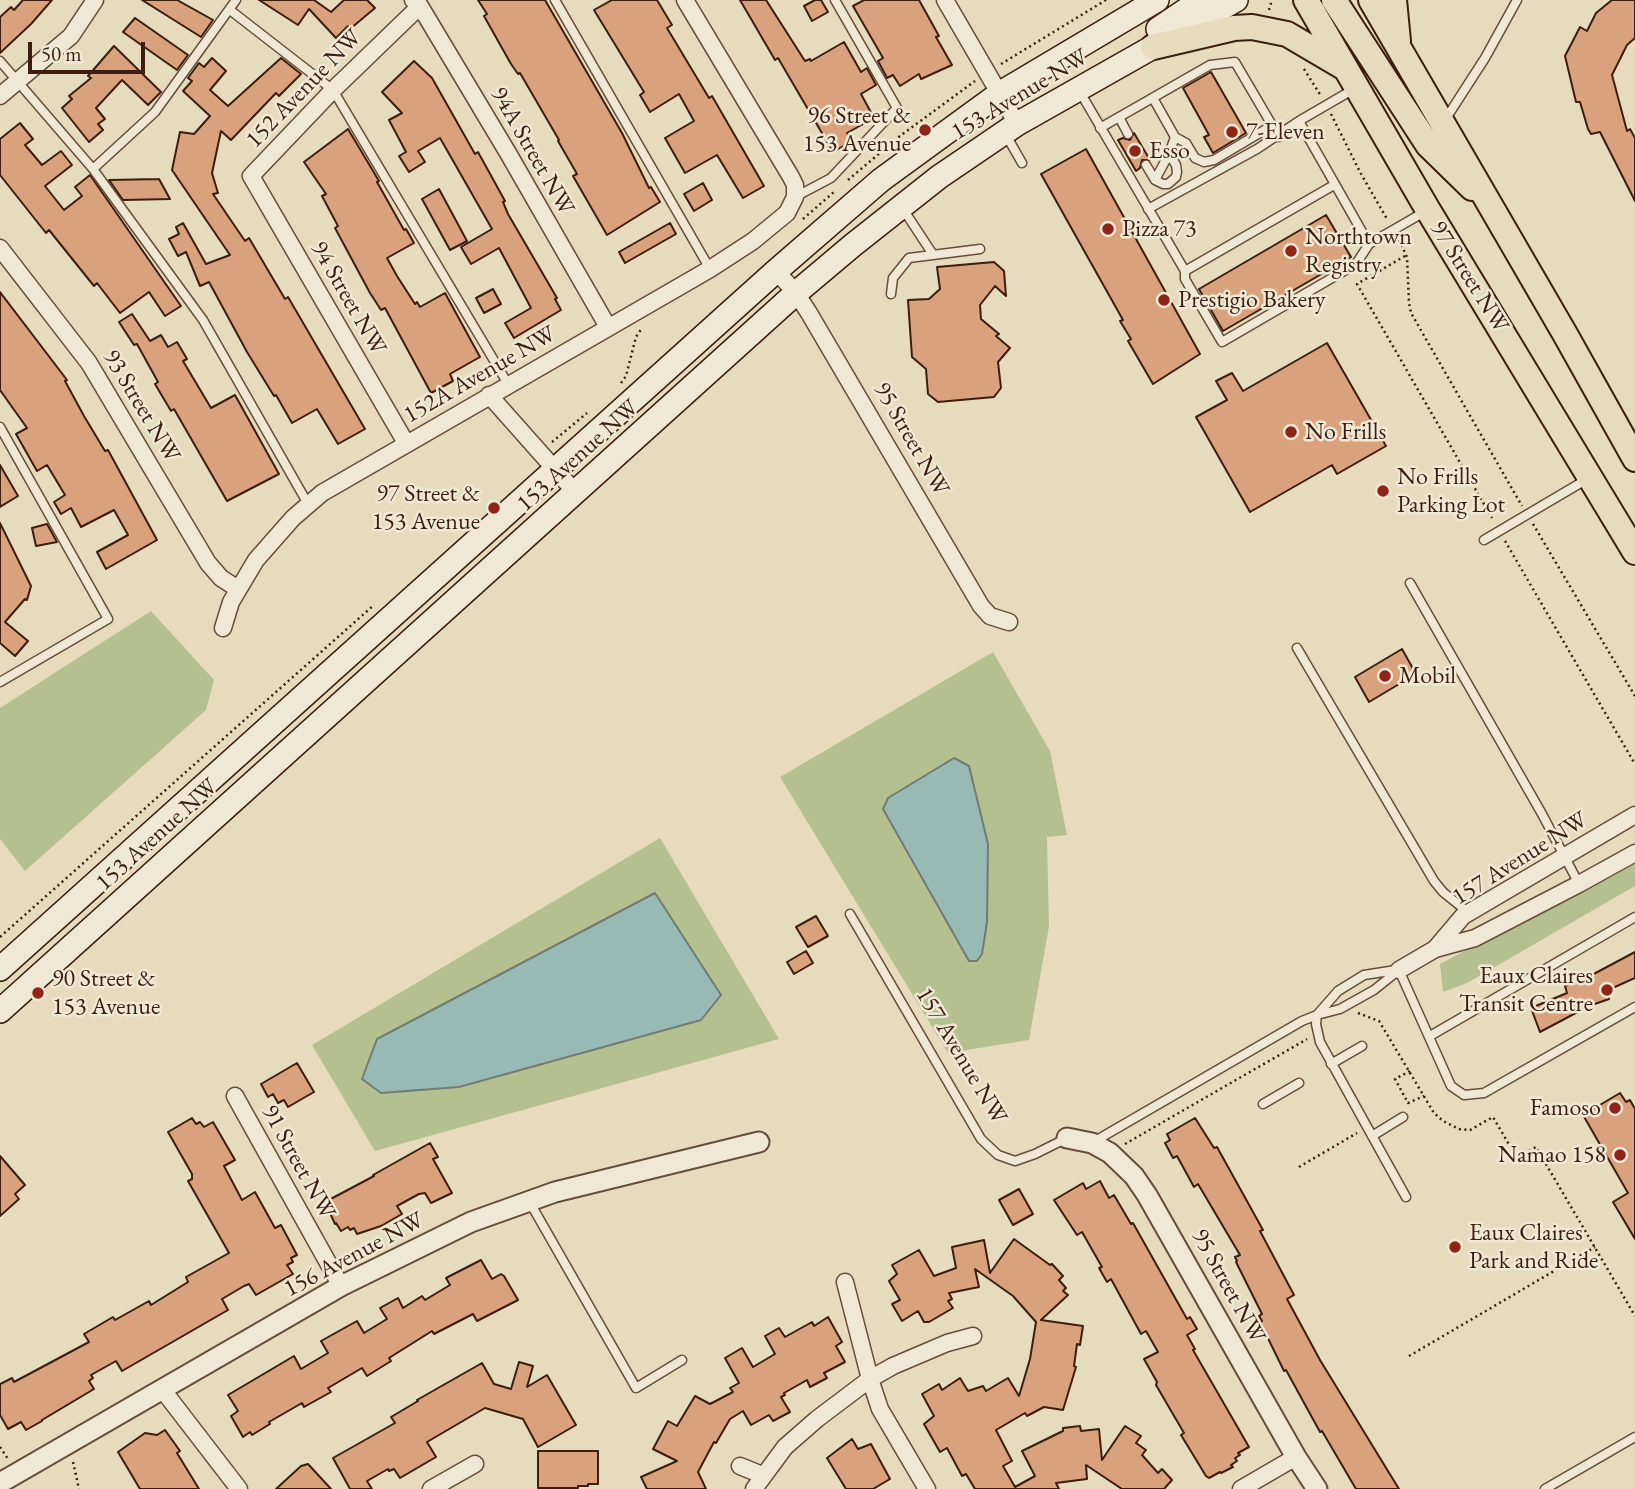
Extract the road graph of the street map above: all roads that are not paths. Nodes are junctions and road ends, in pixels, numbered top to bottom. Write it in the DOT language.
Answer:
graph roads {
  1 [pos="95,0"];
  2 [pos="236,0"];
  3 [pos="555,0"];
  4 [pos="685,0"];
  5 [pos="835,0"];
  6 [pos="945,0"];
  7 [pos="1157,0"];
  8 [pos="1201,0"];
  9 [pos="1236,0"];
  10 [pos="1306,0"];
  11 [pos="1334,0"];
  12 [pos="1371,0"];
  13 [pos="1394,0"];
  14 [pos="1517,0"];
  15 [pos="416,3"];
  16 [pos="230,10"];
  17 [pos="1398,45"];
  18 [pos="1153,47"];
  19 [pos="0,61"];
  20 [pos="1118,67"];
  21 [pos="1351,78"];
  22 [pos="17,82"];
  23 [pos="333,90"];
  24 [pos="1078,90"];
  25 [pos="999,94"];
  26 [pos="0,96"];
  27 [pos="1153,98"];
  28 [pos="1119,117"];
  29 [pos="1299,121"];
  30 [pos="1443,123"];
  31 [pos="1273,125"];
  32 [pos="1011,128"];
  33 [pos="1100,128"];
  34 [pos="1128,134"];
  35 [pos="1279,136"];
  36 [pos="1175,137"];
  37 [pos="1169,154"];
  38 [pos="1022,163"];
  39 [pos="1146,165"];
  40 [pos="93,169"];
  41 [pos="251,176"];
  42 [pos="1155,180"];
  43 [pos="1334,184"];
  44 [pos="795,197"];
  45 [pos="1489,203"];
  46 [pos="901,206"];
  47 [pos="1148,209"];
  48 [pos="1428,210"];
  49 [pos="1369,244"];
  50 [pos="0,248"];
  51 [pos="980,249"];
  52 [pos="932,253"];
  53 [pos="710,269"];
  54 [pos="776,271"];
  55 [pos="1185,271"];
  56 [pos="796,293"];
  57 [pos="891,295"];
  58 [pos="608,327"];
  59 [pos="508,384"];
  60 [pos="489,395"];
  61 [pos="0,427"];
  62 [pos="406,443"];
  63 [pos="1635,459"];
  64 [pos="555,469"];
  65 [pos="1591,477"];
  66 [pos="576,493"];
  67 [pos="308,504"];
  68 [pos="1483,540"];
  69 [pos="1635,552"];
  70 [pos="1410,583"];
  71 [pos="238,589"];
  72 [pos="1009,622"];
  73 [pos="223,628"];
  74 [pos="1297,648"];
  75 [pos="0,682"];
  76 [pos="1635,815"];
  77 [pos="1635,853"];
  78 [pos="1563,857"];
  79 [pos="1579,884"];
  80 [pos="1469,913"];
  81 [pos="850,914"];
  82 [pos="1635,917"];
  83 [pos="1435,948"];
  84 [pos="0,969"];
  85 [pos="1399,970"];
  86 [pos="1635,1007"];
  87 [pos="0,1011"];
  88 [pos="1317,1015"];
  89 [pos="1430,1036"];
  90 [pos="1362,1046"];
  91 [pos="1331,1064"];
  92 [pos="1299,1083"];
  93 [pos="235,1096"];
  94 [pos="1263,1104"];
  95 [pos="1403,1117"];
  96 [pos="1369,1131"];
  97 [pos="1067,1138"];
  98 [pos="759,1142"];
  99 [pos="1092,1143"];
  100 [pos="1406,1197"];
  101 [pos="529,1201"];
  102 [pos="845,1282"];
  103 [pos="341,1286"];
  104 [pos="973,1336"];
  105 [pos="682,1360"];
  106 [pos="870,1379"];
  107 [pos="162,1389"];
  108 [pos="1635,1437"];
  109 [pos="1296,1457"];
  110 [pos="475,1464"];
  111 [pos="740,1466"];
  112 [pos="758,1482"];
  113 [pos="0,1483"];
  114 [pos="239,1489"];
  115 [pos="431,1489"];
  116 [pos="927,1489"];
  117 [pos="1241,1489"];
  118 [pos="1317,1489"];
  119 [pos="1545,1489"];
  1 -- 22 [label="street"];
  2 -- 16 [label="lane"];
  3 -- 53 [label="lane"];
  4 -- 44 [label="street"];
  5 -- 44 [label="lane"];
  6 -- 25 [label="street"];
  7 -- 25 [label="main road, 153 Avenue NW"];
  8 -- 20 [label="main road"];
  9 -- 18 [label="main road, 153 Avenue NW"];
  10 -- 21 [label="main road, 97 Street NW"];
  11 -- 45 [label="main road"];
  12 -- 17 [label="main road"];
  13 -- 17 [label="main road"];
  14 -- 30 [label="lane"];
  15 -- 23 [label="street, 152 Avenue NW"];
  15 -- 58 [label="street, 94A Street NW"];
  16 -- 23 [label="lane"];
  16 -- 40 [label="lane"];
  17 -- 30 [label="main road"];
  18 -- 20 [label="main road, 153 Avenue NW"];
  18 -- 21 [label="main road"];
  19 -- 22 [label="lane"];
  20 -- 24 [label="main road, 153 Avenue NW"];
  21 -- 29 [label="lane"];
  21 -- 48 [label="main road, 97 Street NW"];
  22 -- 26 [label="street"];
  22 -- 40 [label="lane"];
  23 -- 41 [label="street, 152 Avenue NW"];
  23 -- 59 [label="lane"];
  24 -- 32 [label="main road, 153 Avenue NW"];
  24 -- 33 [label="lane"];
  25 -- 32 [label="street"];
  25 -- 54 [label="main road, 153 Avenue NW"];
  27 -- 28 [label="lane"];
  27 -- 31 [label="lane"];
  27 -- 36 [label="lane"];
  28 -- 33 [label="lane"];
  28 -- 34 [label="lane"];
  29 -- 35 [label="lane"];
  29 -- 43 [label="lane"];
  30 -- 45 [label="main road"];
  31 -- 35 [label="lane"];
  31 -- 36 [label="lane"];
  32 -- 38 [label="lane"];
  32 -- 46 [label="main road, 153 Avenue NW"];
  33 -- 47 [label="lane"];
  35 -- 47 [label="lane"];
  36 -- 37 [label="lane"];
  37 -- 42 [label="lane"];
  37 -- 42 [label="lane"];
  39 -- 42 [label="lane"];
  40 -- 67 [label="lane"];
  41 -- 62 [label="street, 94 Street NW"];
  43 -- 49 [label="lane"];
  43 -- 55 [label="lane"];
  44 -- 53 [label="street, 152A Avenue NW"];
  45 -- 63 [label="main road"];
  46 -- 52 [label="lane"];
  46 -- 56 [label="main road, 153 Avenue NW"];
  47 -- 55 [label="lane"];
  48 -- 49 [label="lane"];
  48 -- 65 [label="main road, 97 Street NW"];
  49 -- 55 [label="lane"];
  50 -- 71 [label="street, 93 Street NW"];
  51 -- 52 [label="lane"];
  52 -- 57 [label="lane"];
  53 -- 58 [label="street, 152A Avenue NW"];
  54 -- 56 [label="street, 95 Street NW"];
  54 -- 64 [label="main road, 153 Avenue NW"];
  56 -- 66 [label="main road, 153 Avenue NW"];
  56 -- 72 [label="street, 95 Street NW"];
  58 -- 59 [label="street, 152A Avenue NW"];
  59 -- 60 [label="street, 152A Avenue NW"];
  60 -- 62 [label="street, 152A Avenue NW"];
  60 -- 64 [label="street"];
  61 -- 75 [label="lane"];
  62 -- 67 [label="street, 152A Avenue NW"];
  64 -- 66 [label="street"];
  64 -- 84 [label="main road, 153 Avenue NW"];
  65 -- 68 [label="lane"];
  65 -- 69 [label="main road, 97 Street NW"];
  66 -- 87 [label="main road, 153 Avenue NW"];
  67 -- 71 [label="street, 152A Avenue NW"];
  70 -- 78 [label="lane"];
  71 -- 73 [label="street, 152A Avenue NW"];
  74 -- 80 [label="lane"];
  76 -- 78 [label="street, 157 Avenue NW"];
  77 -- 79 [label="street, 157 Avenue NW"];
  78 -- 79 [label="lane"];
  78 -- 80 [label="street, 157 Avenue NW"];
  79 -- 83 [label="street, 157 Avenue NW"];
  80 -- 83 [label="street, 157 Avenue NW"];
  81 -- 97 [label="lane, 157 Avenue NW"];
  82 -- 89 [label="lane"];
  83 -- 85 [label="street, 157 Avenue NW"];
  85 -- 88 [label="lane, 157 Avenue NW"];
  85 -- 88 [label="lane, 157 Avenue NW"];
  85 -- 89 [label="lane"];
  86 -- 89 [label="lane"];
  88 -- 91 [label="lane"];
  88 -- 99 [label="lane, 157 Avenue NW"];
  90 -- 91 [label="lane"];
  91 -- 96 [label="lane"];
  92 -- 94 [label="lane"];
  93 -- 103 [label="street, 91 Street NW"];
  95 -- 96 [label="lane"];
  96 -- 100 [label="lane"];
  97 -- 99 [label="street, 95 Street NW"];
  98 -- 101 [label="street, 156 Avenue NW"];
  99 -- 109 [label="street, 95 Street NW"];
  101 -- 103 [label="street, 156 Avenue NW"];
  101 -- 105 [label="lane"];
  102 -- 106 [label="street"];
  103 -- 107 [label="street, 156 Avenue NW"];
  104 -- 106 [label="street"];
  106 -- 112 [label="street"];
  106 -- 116 [label="street"];
  107 -- 113 [label="street, 156 Avenue NW"];
  107 -- 114 [label="street"];
  108 -- 119 [label="lane"];
  109 -- 117 [label="street"];
  109 -- 118 [label="street, 95 Street NW"];
  110 -- 115 [label="street"];
  111 -- 112 [label="street"];
}
